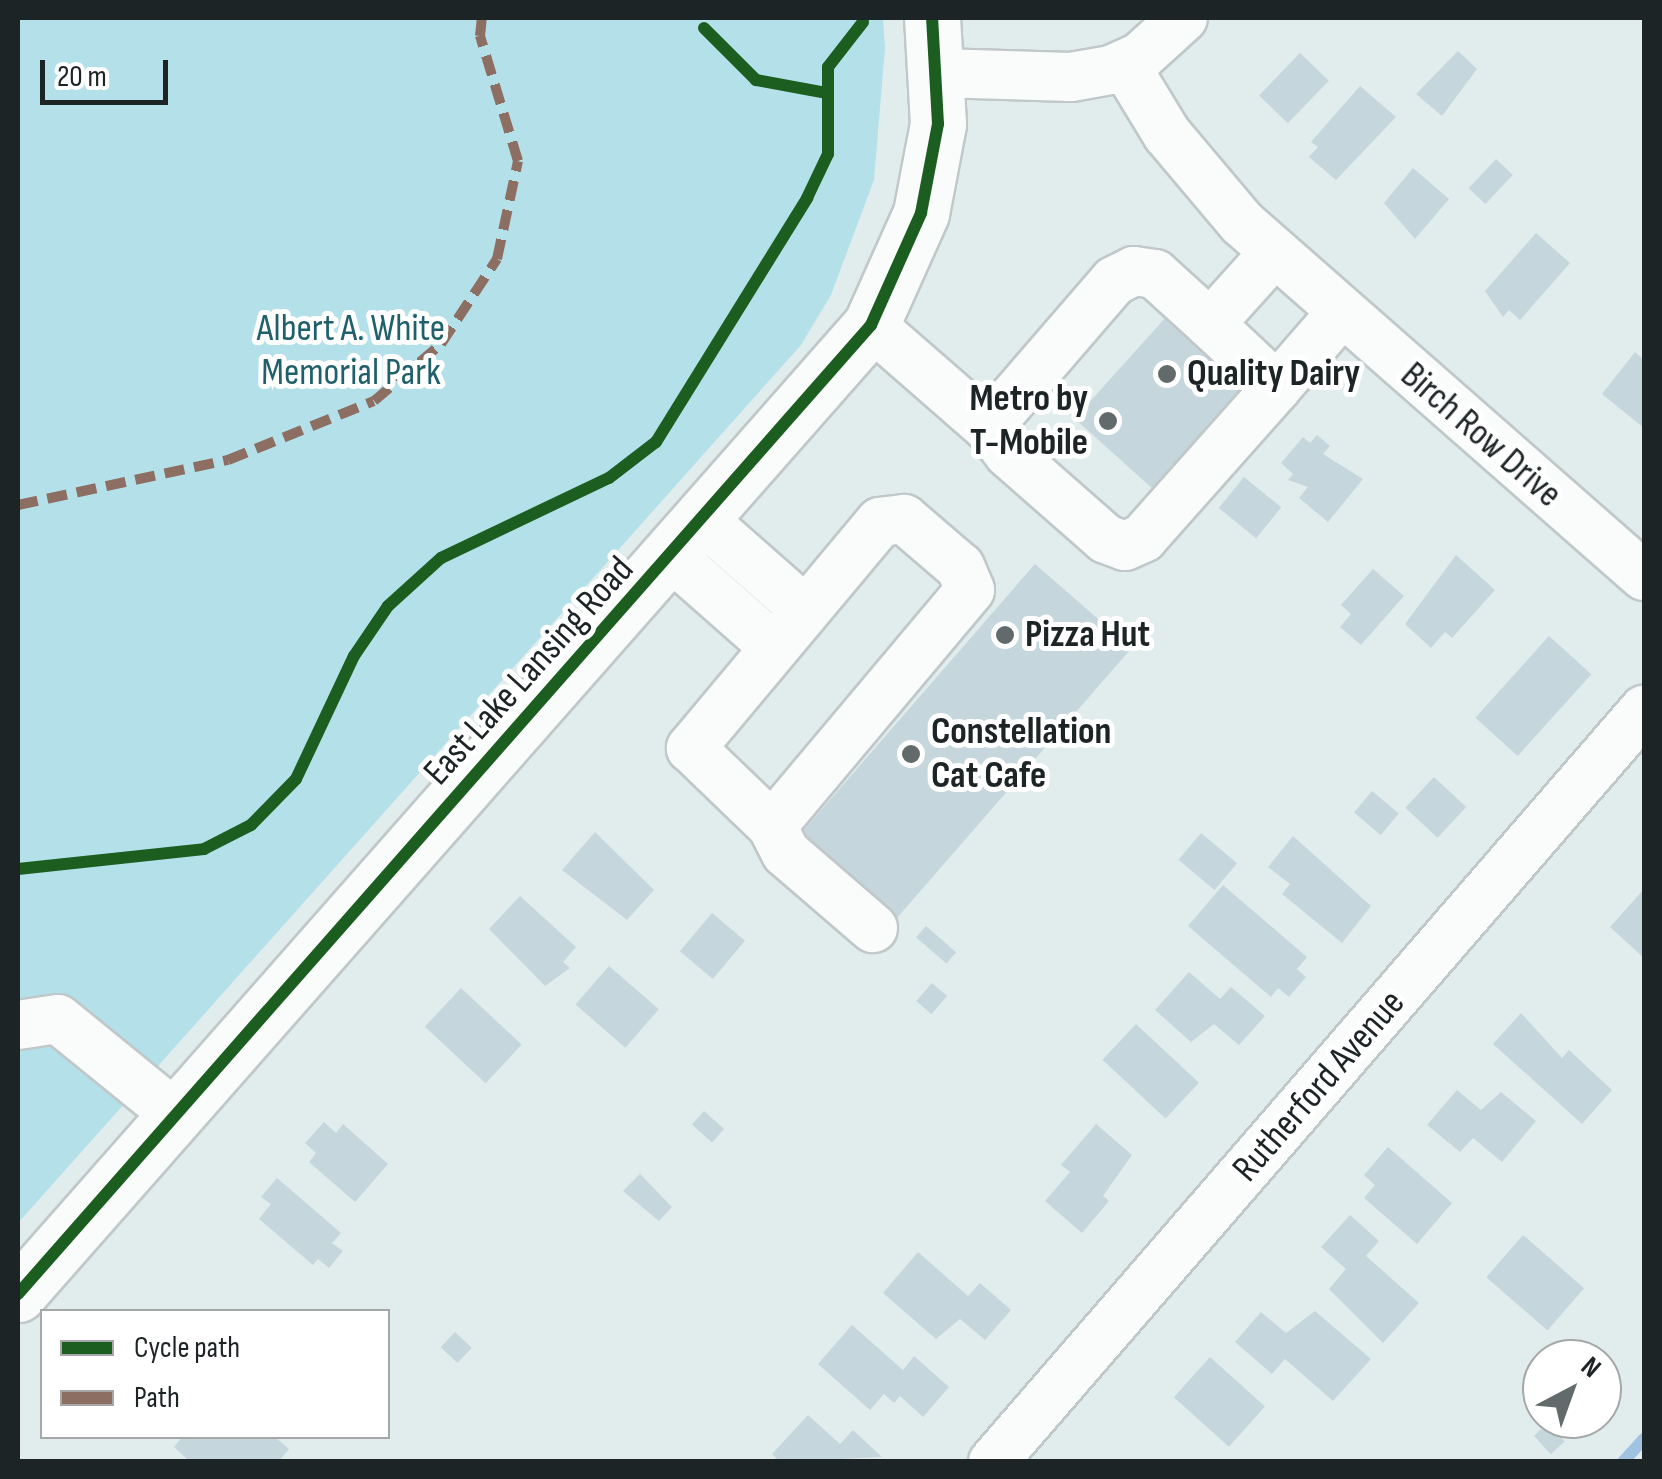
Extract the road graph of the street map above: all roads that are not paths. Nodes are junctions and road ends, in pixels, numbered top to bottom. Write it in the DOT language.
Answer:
graph roads {
  1 [pos="932,18"];
  2 [pos="1183,18"];
  3 [pos="1125,65"];
  4 [pos="939,73"];
  5 [pos="1274,253"];
  6 [pos="1341,313"];
  7 [pos="1210,324"];
  8 [pos="871,325"];
  9 [pos="1277,386"];
  10 [pos="988,427"];
  11 [pos="687,538"];
  12 [pos="1644,576"];
  13 [pos="804,610"];
  14 [pos="772,646"];
  15 [pos="1644,710"];
  16 [pos="772,826"];
  17 [pos="872,928"];
  18 [pos="18,1025"];
  19 [pos="176,1115"];
  20 [pos="18,1294"];
  21 [pos="993,1462"];
  1 -- 4 [label="main road, East Lake Lansing Road"];
  2 -- 3 [label="street"];
  3 -- 4 [label="street"];
  3 -- 5 [label="street, Birch Row Drive"];
  4 -- 8 [label="main road, East Lake Lansing Road"];
  5 -- 6 [label="street, Birch Row Drive"];
  5 -- 7 [label="street"];
  6 -- 9 [label="street"];
  6 -- 12 [label="street, Birch Row Drive"];
  7 -- 9 [label="street"];
  7 -- 10 [label="street"];
  8 -- 10 [label="street"];
  8 -- 11 [label="main road, East Lake Lansing Road"];
  9 -- 10 [label="street"];
  11 -- 13 [label="street"];
  11 -- 14 [label="street"];
  11 -- 19 [label="main road, East Lake Lansing Road"];
  13 -- 14 [label="street"];
  13 -- 16 [label="street"];
  14 -- 16 [label="street"];
  15 -- 21 [label="street, Rutherford Avenue"];
  16 -- 17 [label="street"];
  18 -- 19 [label="street"];
  19 -- 20 [label="main road, East Lake Lansing Road"];
}
